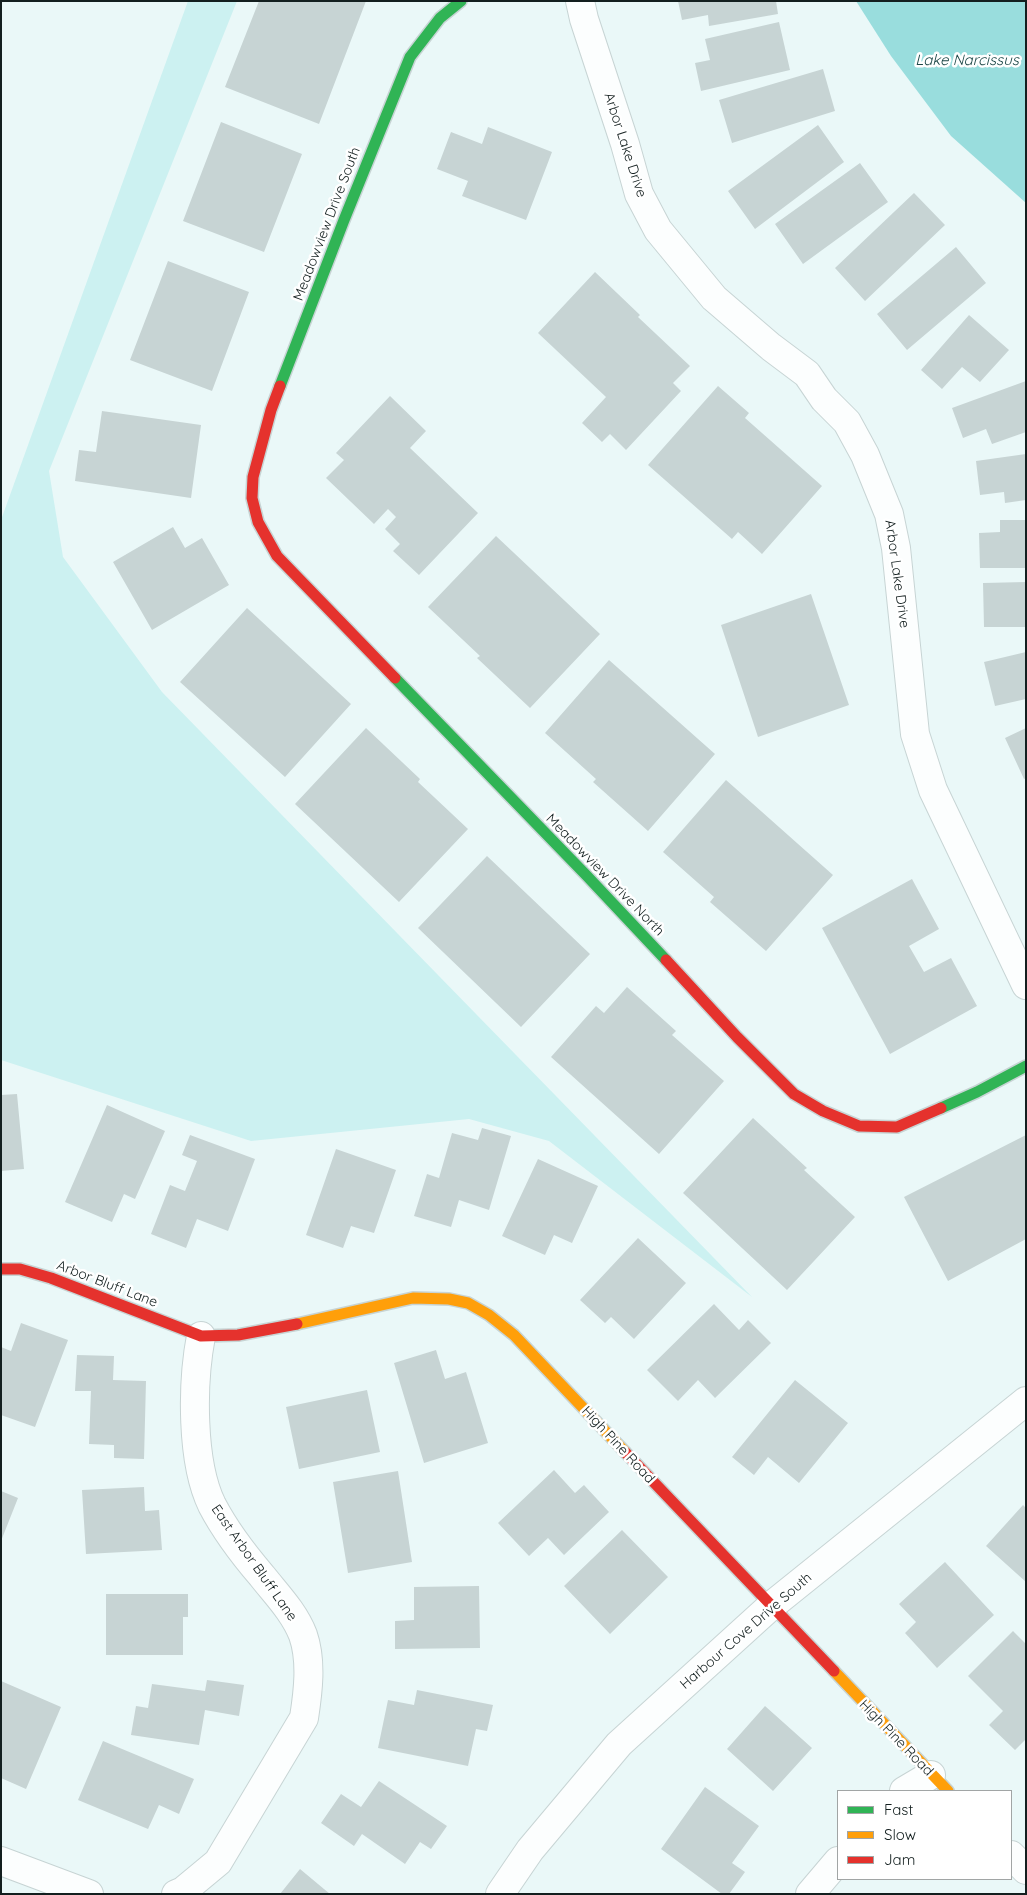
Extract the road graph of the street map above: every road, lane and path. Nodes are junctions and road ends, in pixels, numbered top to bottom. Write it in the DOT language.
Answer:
graph roads {
  1 [pos="461,1"];
  2 [pos="580,1"];
  3 [pos="253,477"];
  4 [pos="1026,985"];
  5 [pos="1026,1066"];
  6 [pos="1,1269"];
  7 [pos="200,1336"];
  8 [pos="1026,1400"];
  9 [pos="771,1606"];
  10 [pos="940,1783"];
  11 [pos="908,1790"];
  12 [pos="1012,1856"];
  13 [pos="1,1861"];
  14 [pos="837,1862"];
  15 [pos="1026,1870"];
  16 [pos="89,1894"];
  17 [pos="176,1894"];
  18 [pos="500,1894"];
  19 [pos="810,1894"];
  1 -- 3 [label="street, Meadowview Drive South"];
  2 -- 4 [label="street, Arbor Lake Drive"];
  3 -- 5 [label="street, Meadowview Drive North"];
  6 -- 7 [label="street, Arbor Bluff Lane"];
  7 -- 9 [label="street, High Pine Road"];
  7 -- 17 [label="street, East Arbor Bluff Lane"];
  8 -- 9 [label="street, Harbour Cove Drive South"];
  9 -- 10 [label="street, High Pine Road"];
  9 -- 18 [label="street, Harbour Cove Drive South"];
  10 -- 11 [label="street"];
  12 -- 15 [label="street"];
  13 -- 16 [label="street"];
  14 -- 19 [label="street"];
}
